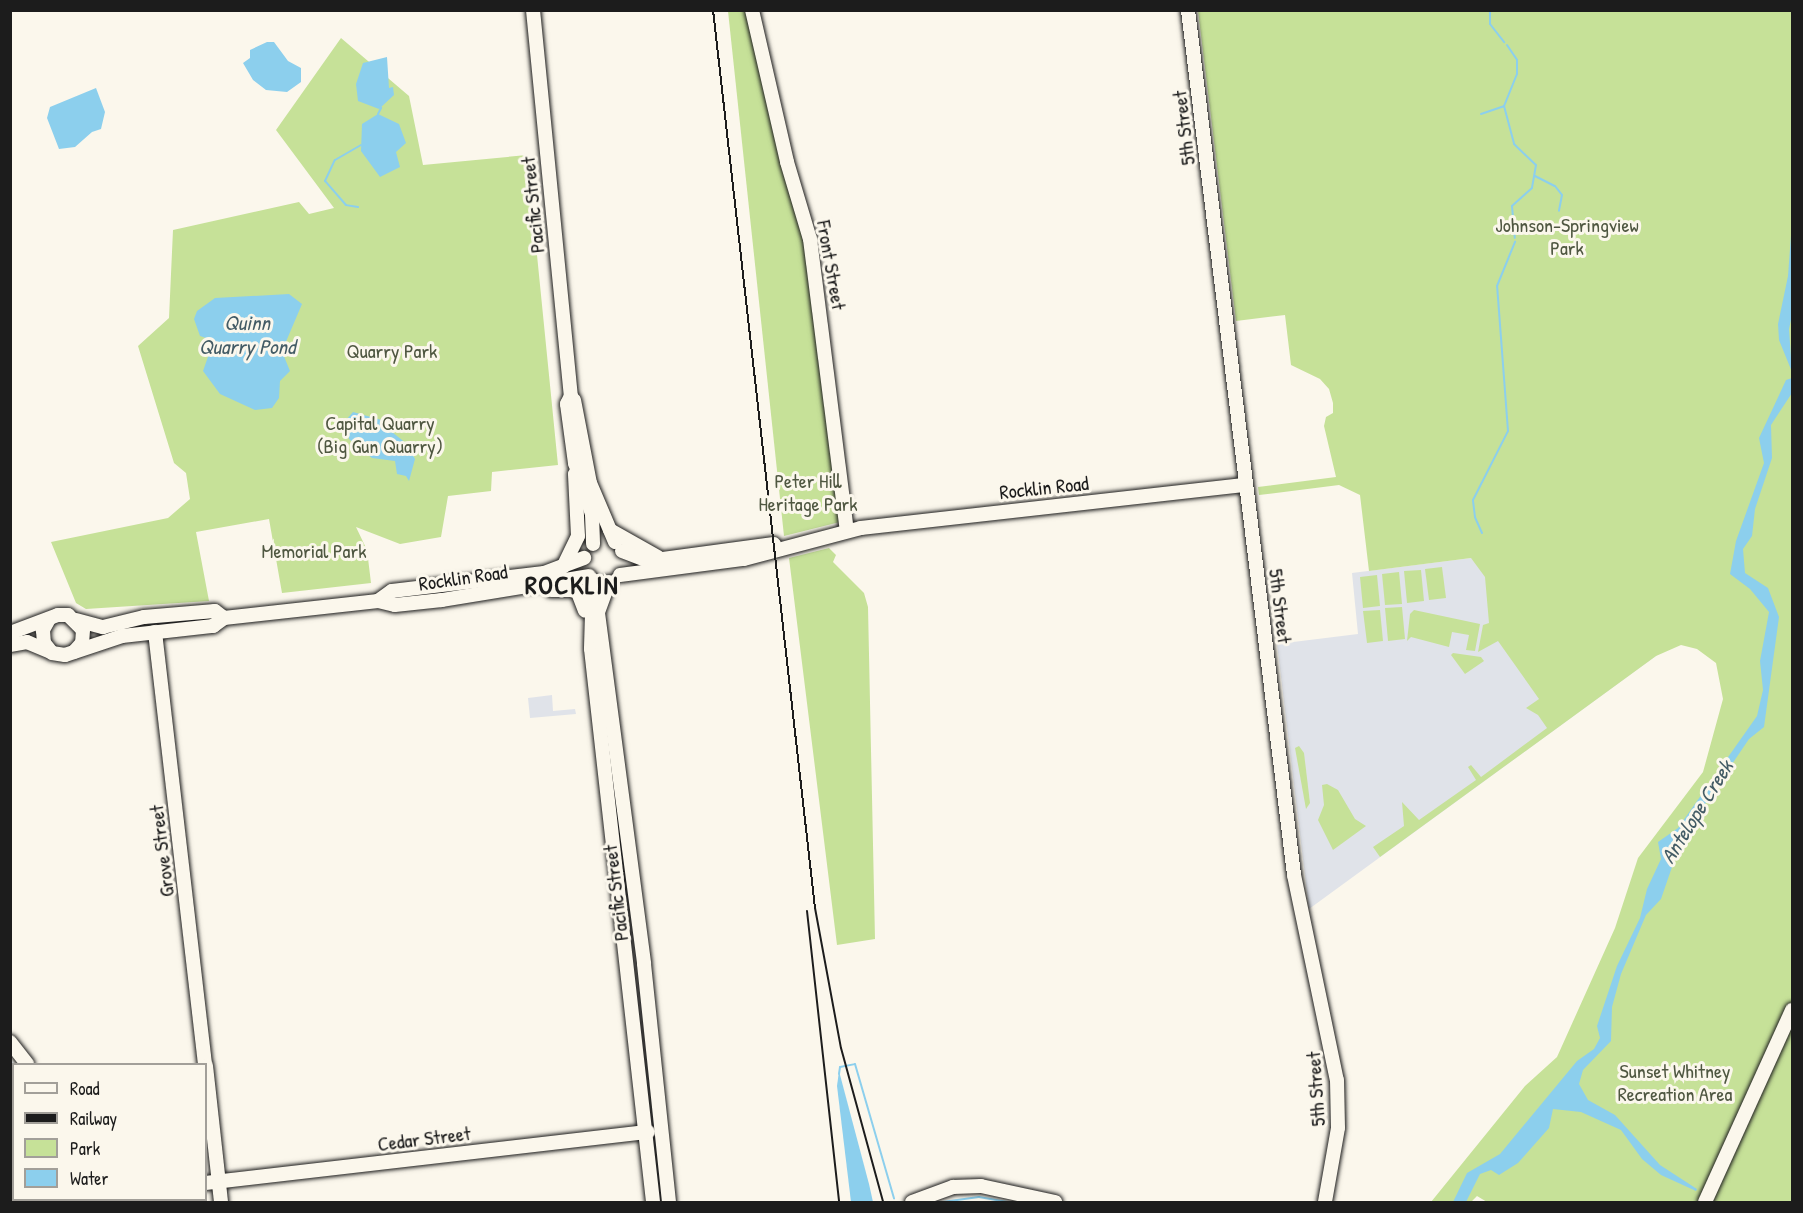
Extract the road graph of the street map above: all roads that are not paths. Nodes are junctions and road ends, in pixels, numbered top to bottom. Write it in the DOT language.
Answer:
graph roads {
  1 [pos="533,10"];
  2 [pos="752,10"];
  3 [pos="1188,10"];
  4 [pos="571,396"];
  5 [pos="576,468"];
  6 [pos="1246,485"];
  7 [pos="847,531"];
  8 [pos="615,541"];
  9 [pos="593,544"];
  10 [pos="584,558"];
  11 [pos="663,560"];
  12 [pos="563,567"];
  13 [pos="591,578"];
  14 [pos="615,578"];
  15 [pos="484,580"];
  16 [pos="511,590"];
  17 [pos="442,600"];
  18 [pos="378,601"];
  19 [pos="203,612"];
  20 [pos="224,618"];
  21 [pos="49,619"];
  22 [pos="76,620"];
  23 [pos="113,625"];
  24 [pos="155,632"];
  25 [pos="10,633"];
  26 [pos="10,645"];
  27 [pos="591,649"];
  28 [pos="74,652"];
  29 [pos="52,653"];
  30 [pos="1792,1010"];
  31 [pos="10,1042"];
  32 [pos="26,1063"];
  33 [pos="205,1063"];
  34 [pos="207,1099"];
  35 [pos="648,1132"];
  36 [pos="212,1183"];
  37 [pos="221,1203"];
  38 [pos="653,1203"];
  39 [pos="669,1203"];
  40 [pos="912,1203"];
  41 [pos="1055,1203"];
  42 [pos="1325,1203"];
  43 [pos="1705,1203"];
  1 -- 4 [label="street, Pacific Street"];
  2 -- 7 [label="street, Front Street"];
  3 -- 6 [label="street, 5th Street"];
  4 -- 5 [label="street, Pacific Street"];
  4 -- 8 [label="street, Pacific Street"];
  5 -- 9 [label="street, Pacific Street"];
  5 -- 12 [label="street"];
  6 -- 7 [label="street, Rocklin Road"];
  6 -- 42 [label="street, 5th Street"];
  7 -- 11 [label="street, Rocklin Road"];
  7 -- 14 [label="street, Rocklin Road"];
  8 -- 9 [label="street"];
  8 -- 11 [label="street"];
  8 -- 11 [label="street, Rocklin Road"];
  8 -- 14 [label="street"];
  9 -- 10 [label="street"];
  10 -- 12 [label="street, Rocklin Road"];
  10 -- 13 [label="street"];
  12 -- 15 [label="street, Rocklin Road"];
  13 -- 14 [label="street"];
  13 -- 16 [label="street, Rocklin Road"];
  13 -- 27 [label="street, Pacific Street"];
  14 -- 39 [label="street, Pacific Street"];
  15 -- 17 [label="street"];
  15 -- 18 [label="street, Rocklin Road"];
  16 -- 17 [label="street, Rocklin Road"];
  16 -- 27 [label="street"];
  17 -- 18 [label="street, Rocklin Road"];
  18 -- 20 [label="street, Rocklin Road"];
  19 -- 20 [label="street, Rocklin Road"];
  19 -- 23 [label="street, Rocklin Road"];
  19 -- 24 [label="street"];
  20 -- 24 [label="street, Rocklin Road"];
  21 -- 22 [label="street"];
  21 -- 25 [label="street"];
  21 -- 29 [label="street"];
  22 -- 23 [label="street, Rocklin Road"];
  22 -- 28 [label="street"];
  23 -- 24 [label="street"];
  24 -- 28 [label="street, Rocklin Road"];
  24 -- 33 [label="street, Grove Street"];
  26 -- 29 [label="street"];
  27 -- 35 [label="street, Pacific Street"];
  28 -- 29 [label="street"];
  30 -- 43 [label="street"];
  31 -- 32 [label="street"];
  34 -- 36 [label="street, Grove Street"];
  35 -- 36 [label="street, Cedar Street"];
  35 -- 38 [label="street, Pacific Street"];
  36 -- 37 [label="street, Grove Street"];
  40 -- 41 [label="street"];
}
